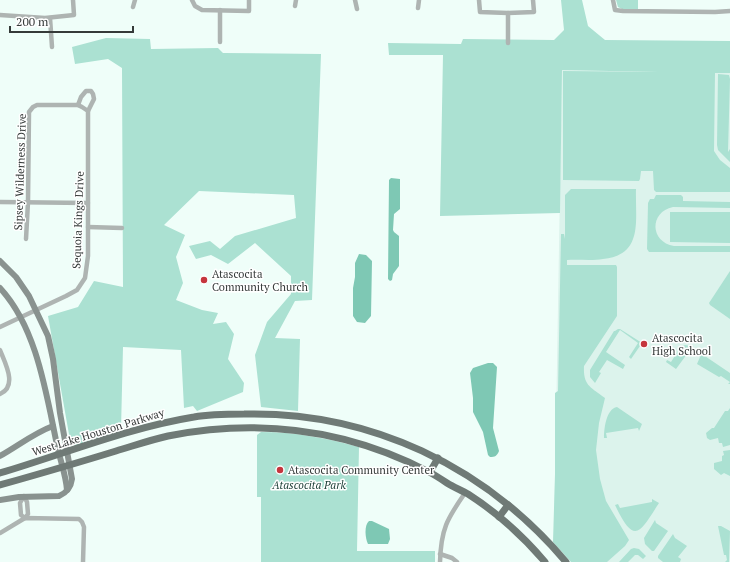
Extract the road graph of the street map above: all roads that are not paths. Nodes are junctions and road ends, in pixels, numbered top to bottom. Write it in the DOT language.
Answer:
graph roads {
  1 [pos="73,0"];
  2 [pos="135,0"];
  3 [pos="192,0"];
  4 [pos="249,0"];
  5 [pos="296,0"];
  6 [pos="355,0"];
  7 [pos="419,0"];
  8 [pos="479,0"];
  9 [pos="533,0"];
  10 [pos="613,0"];
  11 [pos="295,6"];
  12 [pos="133,7"];
  13 [pos="357,8"];
  14 [pos="418,8"];
  15 [pos="220,10"];
  16 [pos="730,11"];
  17 [pos="508,13"];
  18 [pos="0,15"];
  19 [pos="50,18"];
  20 [pos="220,42"];
  21 [pos="508,42"];
  22 [pos="52,47"];
  23 [pos="80,106"];
  24 [pos="88,111"];
  25 [pos="0,202"];
  26 [pos="28,202"];
  27 [pos="88,203"];
  28 [pos="88,227"];
  29 [pos="122,228"];
  30 [pos="26,239"];
  31 [pos="0,261"];
  32 [pos="0,288"];
  33 [pos="36,310"];
  34 [pos="21,317"];
  35 [pos="0,327"];
  36 [pos="0,350"];
  37 [pos="0,394"];
  38 [pos="255,414"];
  39 [pos="53,426"];
  40 [pos="255,427"];
  41 [pos="355,427"];
  42 [pos="350,440"];
  43 [pos="67,452"];
  44 [pos="59,454"];
  45 [pos="0,456"];
  46 [pos="438,458"];
  47 [pos="69,464"];
  48 [pos="62,467"];
  49 [pos="430,472"];
  50 [pos="0,474"];
  51 [pos="0,485"];
  52 [pos="67,490"];
  53 [pos="465,493"];
  54 [pos="24,496"];
  55 [pos="0,500"];
  56 [pos="508,505"];
  57 [pos="499,517"];
  58 [pos="25,518"];
  59 [pos="0,534"];
  60 [pos="440,554"];
  61 [pos="83,562"];
  62 [pos="440,562"];
  63 [pos="457,562"];
  64 [pos="545,562"];
  65 [pos="566,562"];
  1 -- 19 [label="street"];
  2 -- 12 [label="street"];
  3 -- 15 [label="street"];
  4 -- 15 [label="street"];
  5 -- 11 [label="street"];
  6 -- 13 [label="street"];
  7 -- 14 [label="street"];
  8 -- 17 [label="street"];
  9 -- 17 [label="street"];
  10 -- 16 [label="street"];
  15 -- 20 [label="street"];
  17 -- 21 [label="street"];
  18 -- 19 [label="street"];
  19 -- 22 [label="street"];
  23 -- 24 [label="street"];
  23 -- 24 [label="street, Sequoia Kings Drive"];
  23 -- 26 [label="street, Sipsey Wilderness Drive"];
  24 -- 27 [label="street, Sequoia Kings Drive"];
  25 -- 26 [label="street"];
  26 -- 27 [label="street"];
  26 -- 30 [label="street, Sipsey Wilderness Drive"];
  27 -- 28 [label="street, Sequoia Kings Drive"];
  28 -- 29 [label="street"];
  28 -- 33 [label="street, Sequoia Kings Drive"];
  31 -- 33 [label="street"];
  32 -- 34 [label="street"];
  33 -- 34 [label="street, Sequoia Kings Drive"];
  33 -- 43 [label="street"];
  34 -- 35 [label="street, Sequoia Kings Drive"];
  34 -- 39 [label="street"];
  36 -- 37 [label="street"];
  38 -- 40 [label="main road"];
  38 -- 41 [label="main road, West Lake Houston Parkway"];
  38 -- 43 [label="main road, West Lake Houston Parkway"];
  39 -- 44 [label="street"];
  39 -- 45 [label="street"];
  40 -- 42 [label="main road, West Lake Houston Parkway"];
  40 -- 47 [label="main road, West Lake Houston Parkway"];
  41 -- 42 [label="main road"];
  41 -- 46 [label="main road, West Lake Houston Parkway"];
  42 -- 49 [label="main road, West Lake Houston Parkway"];
  43 -- 44 [label="main road, West Lake Houston Parkway"];
  43 -- 47 [label="street"];
  44 -- 48 [label="street"];
  44 -- 50 [label="main road, West Lake Houston Parkway"];
  46 -- 49 [label="main road"];
  46 -- 56 [label="main road, West Lake Houston Parkway"];
  47 -- 48 [label="main road, West Lake Houston Parkway"];
  47 -- 52 [label="street"];
  48 -- 51 [label="main road, West Lake Houston Parkway"];
  48 -- 52 [label="street"];
  49 -- 53 [label="main road, West Lake Houston Parkway"];
  52 -- 54 [label="street"];
  53 -- 57 [label="main road, West Lake Houston Parkway"];
  53 -- 60 [label="street"];
  54 -- 55 [label="street"];
  54 -- 58 [label="street"];
  56 -- 57 [label="main road"];
  56 -- 65 [label="main road, West Lake Houston Parkway"];
  57 -- 64 [label="main road, West Lake Houston Parkway"];
  58 -- 59 [label="street"];
  58 -- 61 [label="street"];
  60 -- 62 [label="street"];
  60 -- 63 [label="street"];
}
